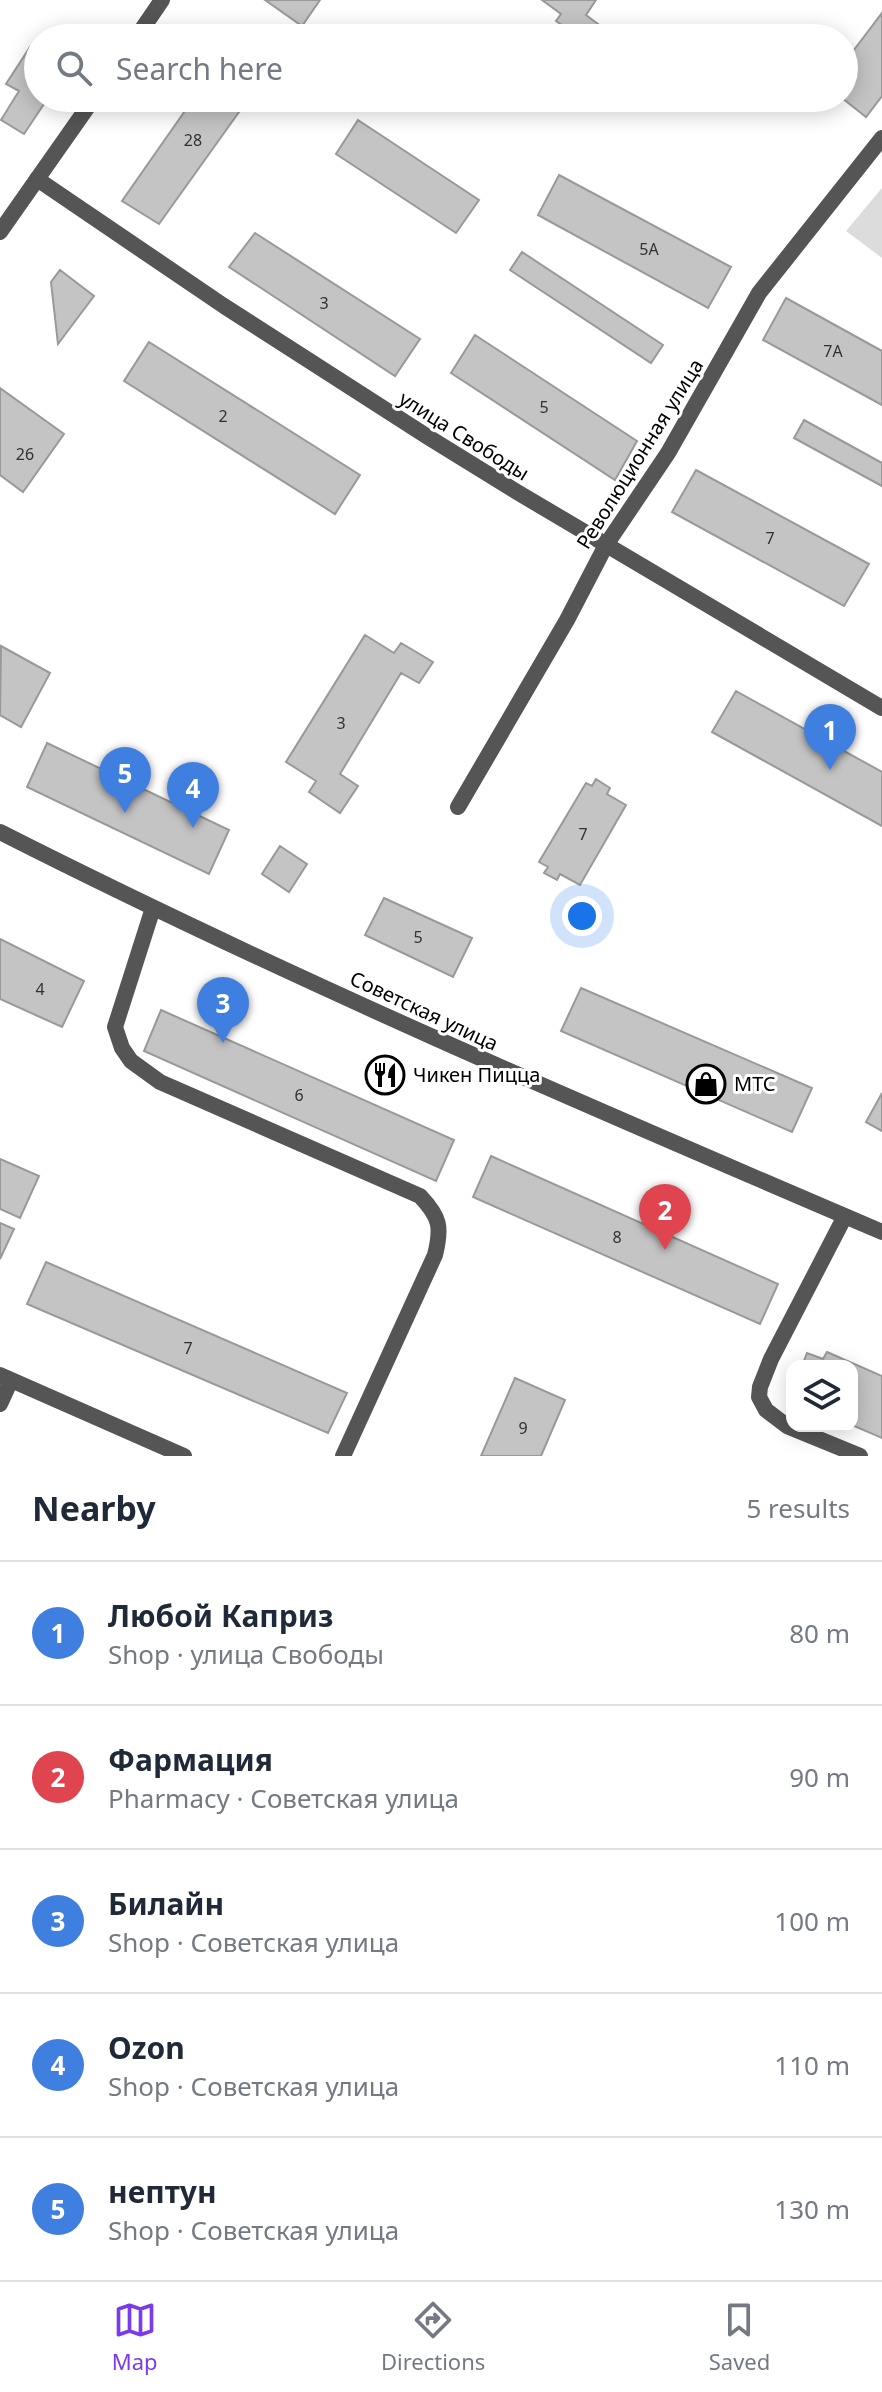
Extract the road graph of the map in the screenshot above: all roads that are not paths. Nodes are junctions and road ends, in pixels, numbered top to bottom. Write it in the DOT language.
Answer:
graph roads {
  1 [pos="162,0"];
  2 [pos="146,24"];
  3 [pos="84,112"];
  4 [pos="882,138"];
  5 [pos="37,179"];
  6 [pos="0,232"];
  7 [pos="606,545"];
  8 [pos="882,708"];
  9 [pos="458,807"];
  10 [pos="0,832"];
  11 [pos="153,908"];
  12 [pos="845,1216"];
  13 [pos="882,1232"];
  14 [pos="6,1377"];
  15 [pos="0,1404"];
  16 [pos="184,1456"];
  17 [pos="343,1456"];
  18 [pos="860,1456"];
  1 -- 2 [label="street"];
  3 -- 5 [label="street"];
  4 -- 7 [label="street, Революционная улица"];
  5 -- 6 [label="street"];
  5 -- 7 [label="street, улица Свободы"];
  7 -- 8 [label="street, улица Свободы"];
  7 -- 9 [label="street, Революционная улица"];
  10 -- 11 [label="street, Советская улица"];
  11 -- 12 [label="street, Советская улица"];
  11 -- 17 [label="street"];
  12 -- 13 [label="street, Советская улица"];
  12 -- 18 [label="street"];
  14 -- 15 [label="street"];
  14 -- 16 [label="street"];
}
